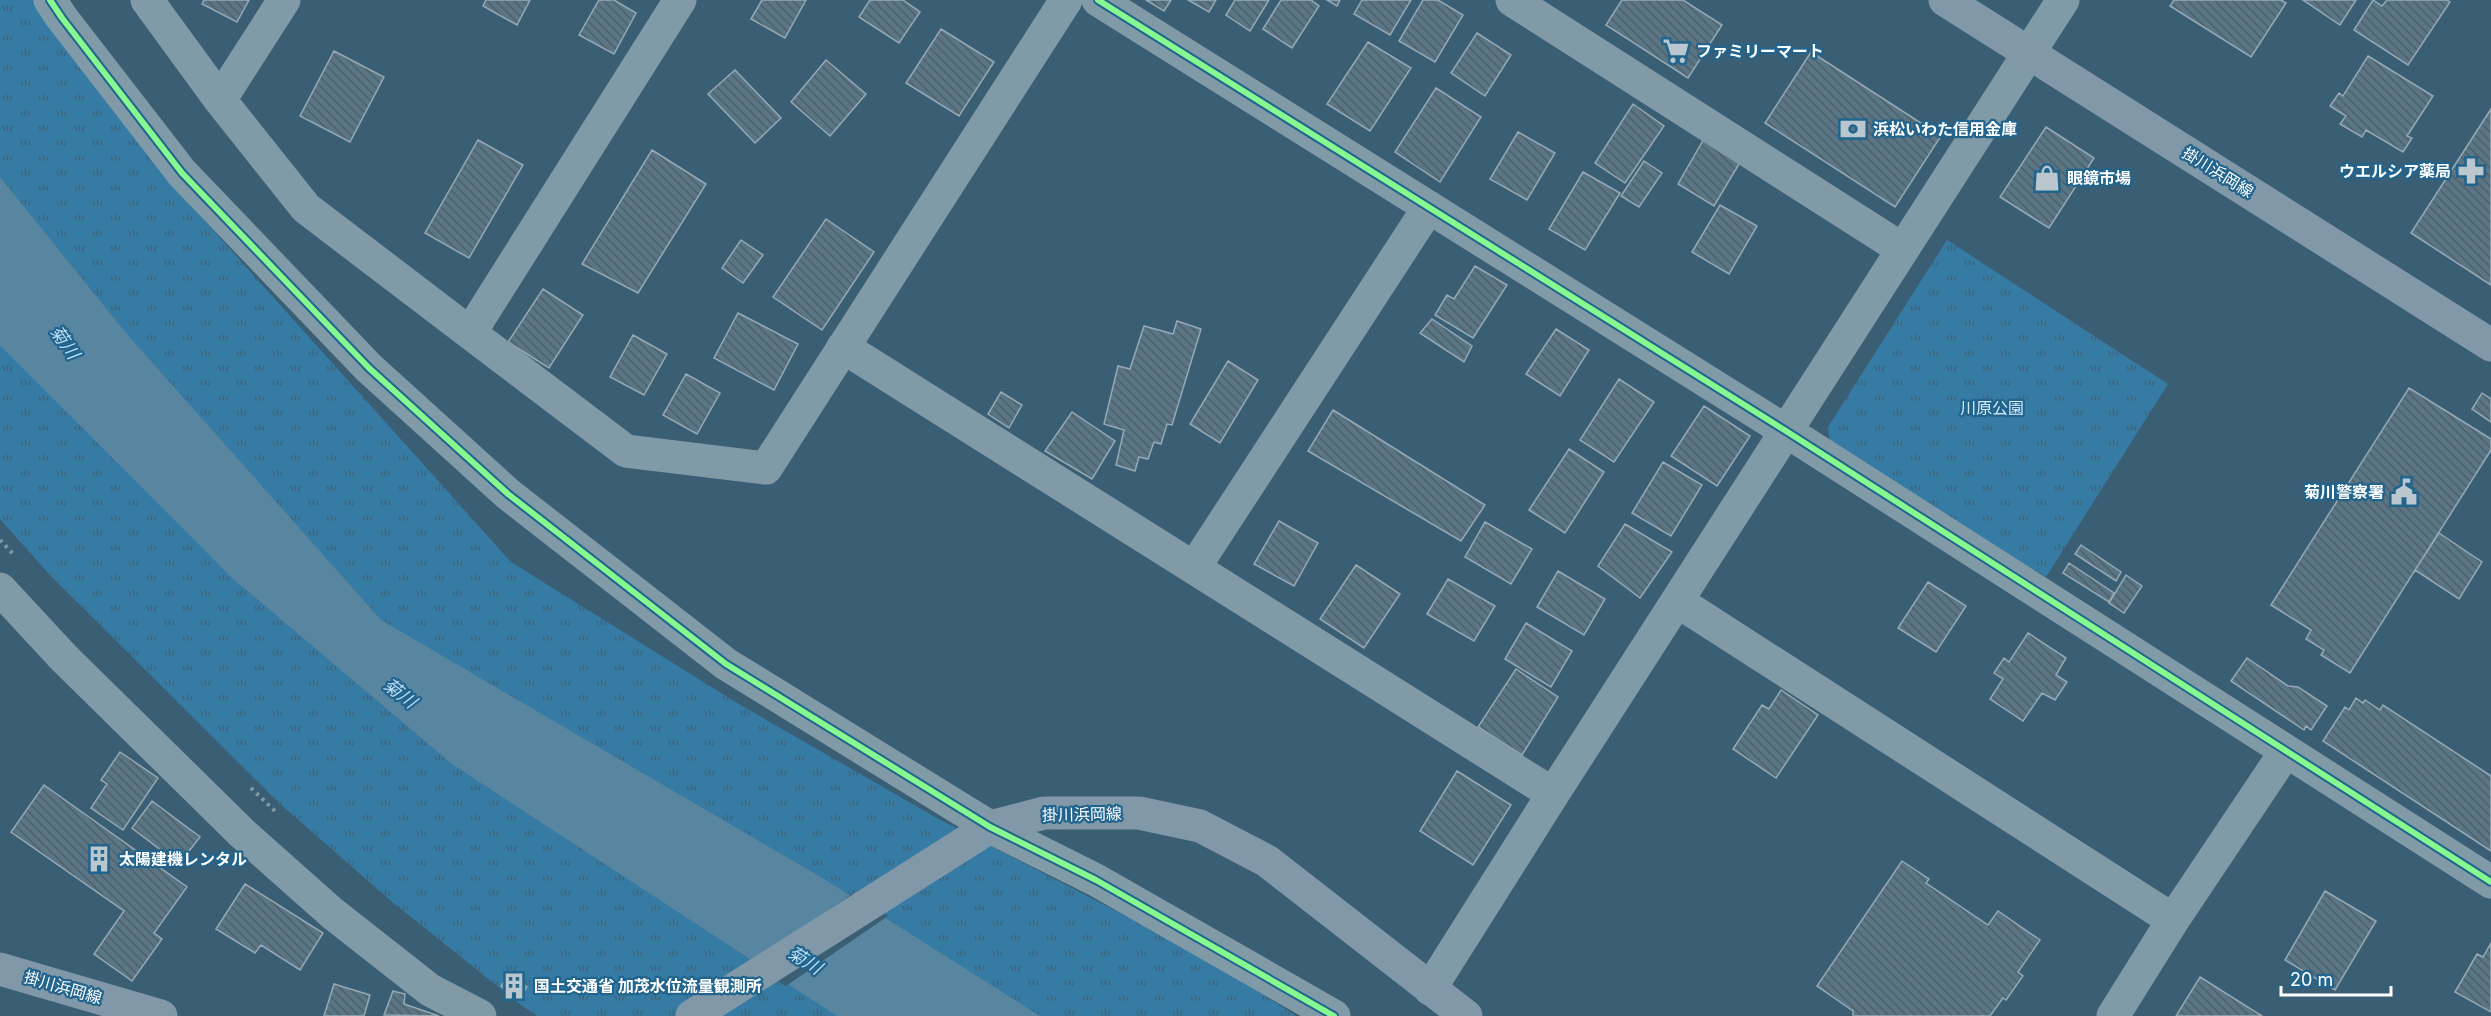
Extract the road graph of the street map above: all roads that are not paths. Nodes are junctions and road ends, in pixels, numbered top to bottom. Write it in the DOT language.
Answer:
graph roads {
  1 [pos="50,0"];
  2 [pos="147,0"];
  3 [pos="284,0"];
  4 [pos="680,0"];
  5 [pos="1066,0"];
  6 [pos="1098,0"];
  7 [pos="1512,0"];
  8 [pos="2063,0"];
  9 [pos="1956,3"];
  10 [pos="2030,53"];
  11 [pos="220,100"];
  12 [pos="1429,207"];
  13 [pos="1902,249"];
  14 [pos="470,333"];
  15 [pos="2491,345"];
  16 [pos="843,347"];
  17 [pos="1786,431"];
  18 [pos="1194,568"];
  19 [pos="0,589"];
  20 [pos="1677,601"];
  21 [pos="2286,751"];
  22 [pos="1552,794"];
  23 [pos="985,830"];
  24 [pos="2491,882"];
  25 [pos="2173,920"];
  26 [pos="0,969"];
  27 [pos="1430,989"];
  28 [pos="160,1016"];
  29 [pos="480,1016"];
  30 [pos="692,1016"];
  31 [pos="1334,1016"];
  32 [pos="1466,1016"];
  33 [pos="2113,1016"];
  1 -- 23 [label="street"];
  2 -- 11 [label="street"];
  3 -- 11 [label="street"];
  4 -- 14 [label="street"];
  5 -- 16 [label="street"];
  6 -- 12 [label="street"];
  7 -- 13 [label="street"];
  8 -- 10 [label="street"];
  9 -- 10 [label="main road, 掛川浜岡線"];
  10 -- 13 [label="street"];
  10 -- 15 [label="main road, 掛川浜岡線"];
  11 -- 14 [label="street"];
  12 -- 17 [label="street"];
  12 -- 18 [label="street"];
  13 -- 17 [label="street"];
  14 -- 16 [label="street"];
  16 -- 18 [label="street"];
  17 -- 20 [label="street"];
  17 -- 21 [label="street"];
  18 -- 22 [label="street"];
  19 -- 29 [label="street"];
  20 -- 22 [label="street"];
  20 -- 25 [label="street"];
  21 -- 24 [label="street"];
  21 -- 25 [label="street"];
  22 -- 27 [label="street"];
  23 -- 27 [label="main road, 掛川浜岡線"];
  23 -- 30 [label="main road, 掛川浜岡線"];
  23 -- 31 [label="street"];
  25 -- 33 [label="street"];
  26 -- 28 [label="main road, 掛川浜岡線"];
  27 -- 32 [label="main road, 掛川浜岡線"];
}
